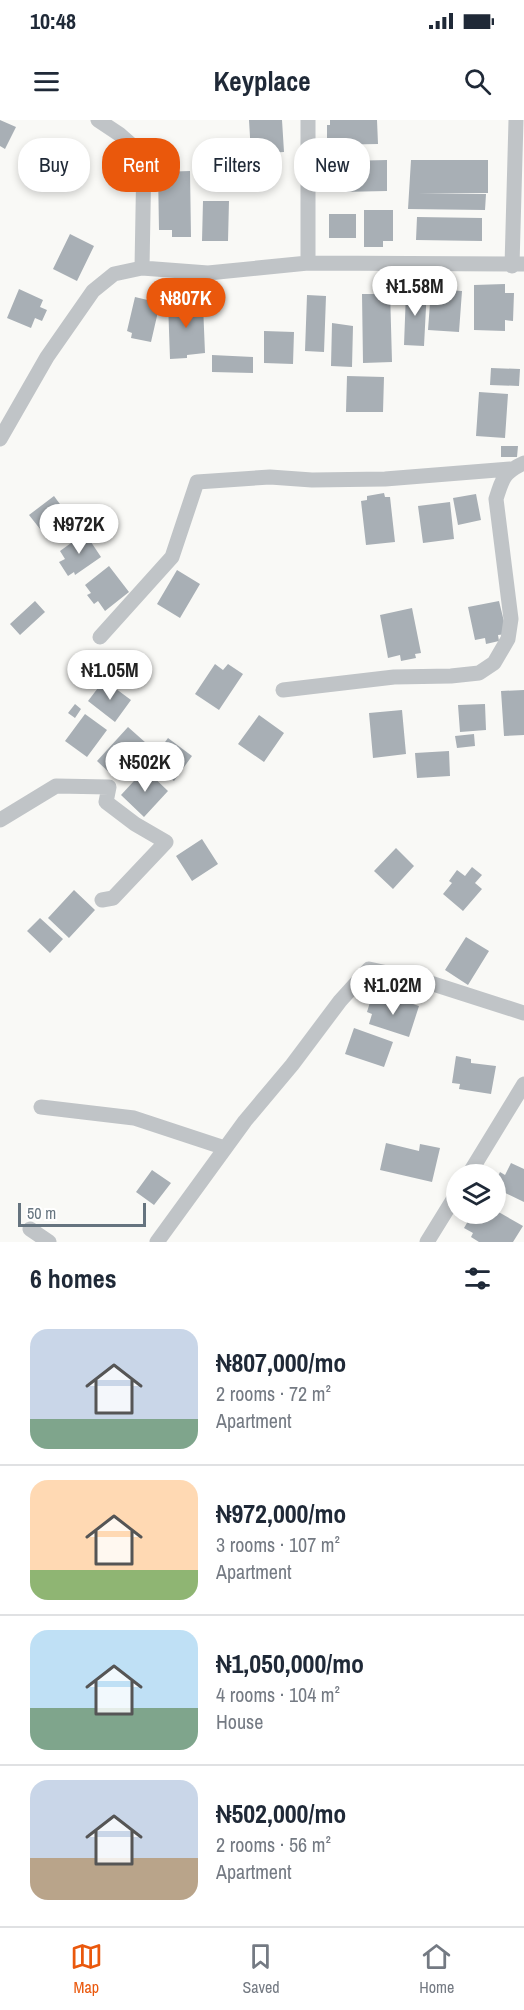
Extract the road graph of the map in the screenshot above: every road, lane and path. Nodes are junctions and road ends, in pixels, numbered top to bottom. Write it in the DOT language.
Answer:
graph roads {
  1 [pos="98,120"];
  2 [pos="308,120"];
  3 [pos="516,120"];
  4 [pos="308,263"];
  5 [pos="518,265"];
  6 [pos="142,268"];
  7 [pos="0,440"];
  8 [pos="517,466"];
  9 [pos="100,638"];
  10 [pos="283,690"];
  11 [pos="0,820"];
  12 [pos="102,900"];
  13 [pos="524,1013"];
  14 [pos="524,1084"];
  15 [pos="41,1107"];
  16 [pos="225,1148"];
  17 [pos="475,1164"];
  18 [pos="446,1211"];
  19 [pos="30,1229"];
  20 [pos="49,1242"];
  21 [pos="157,1242"];
  22 [pos="427,1242"];
  1 -- 6 [label="street"];
  2 -- 4 [label="street"];
  3 -- 5 [label="street"];
  4 -- 5 [label="street"];
  4 -- 6 [label="street"];
  6 -- 7 [label="street"];
  8 -- 9 [label="street"];
  8 -- 10 [label="street"];
  11 -- 12 [label="street"];
  13 -- 16 [label="street"];
  14 -- 17 [label="street"];
  15 -- 16 [label="street"];
  16 -- 21 [label="street"];
  18 -- 22 [label="street"];
  19 -- 20 [label="street"];
}
